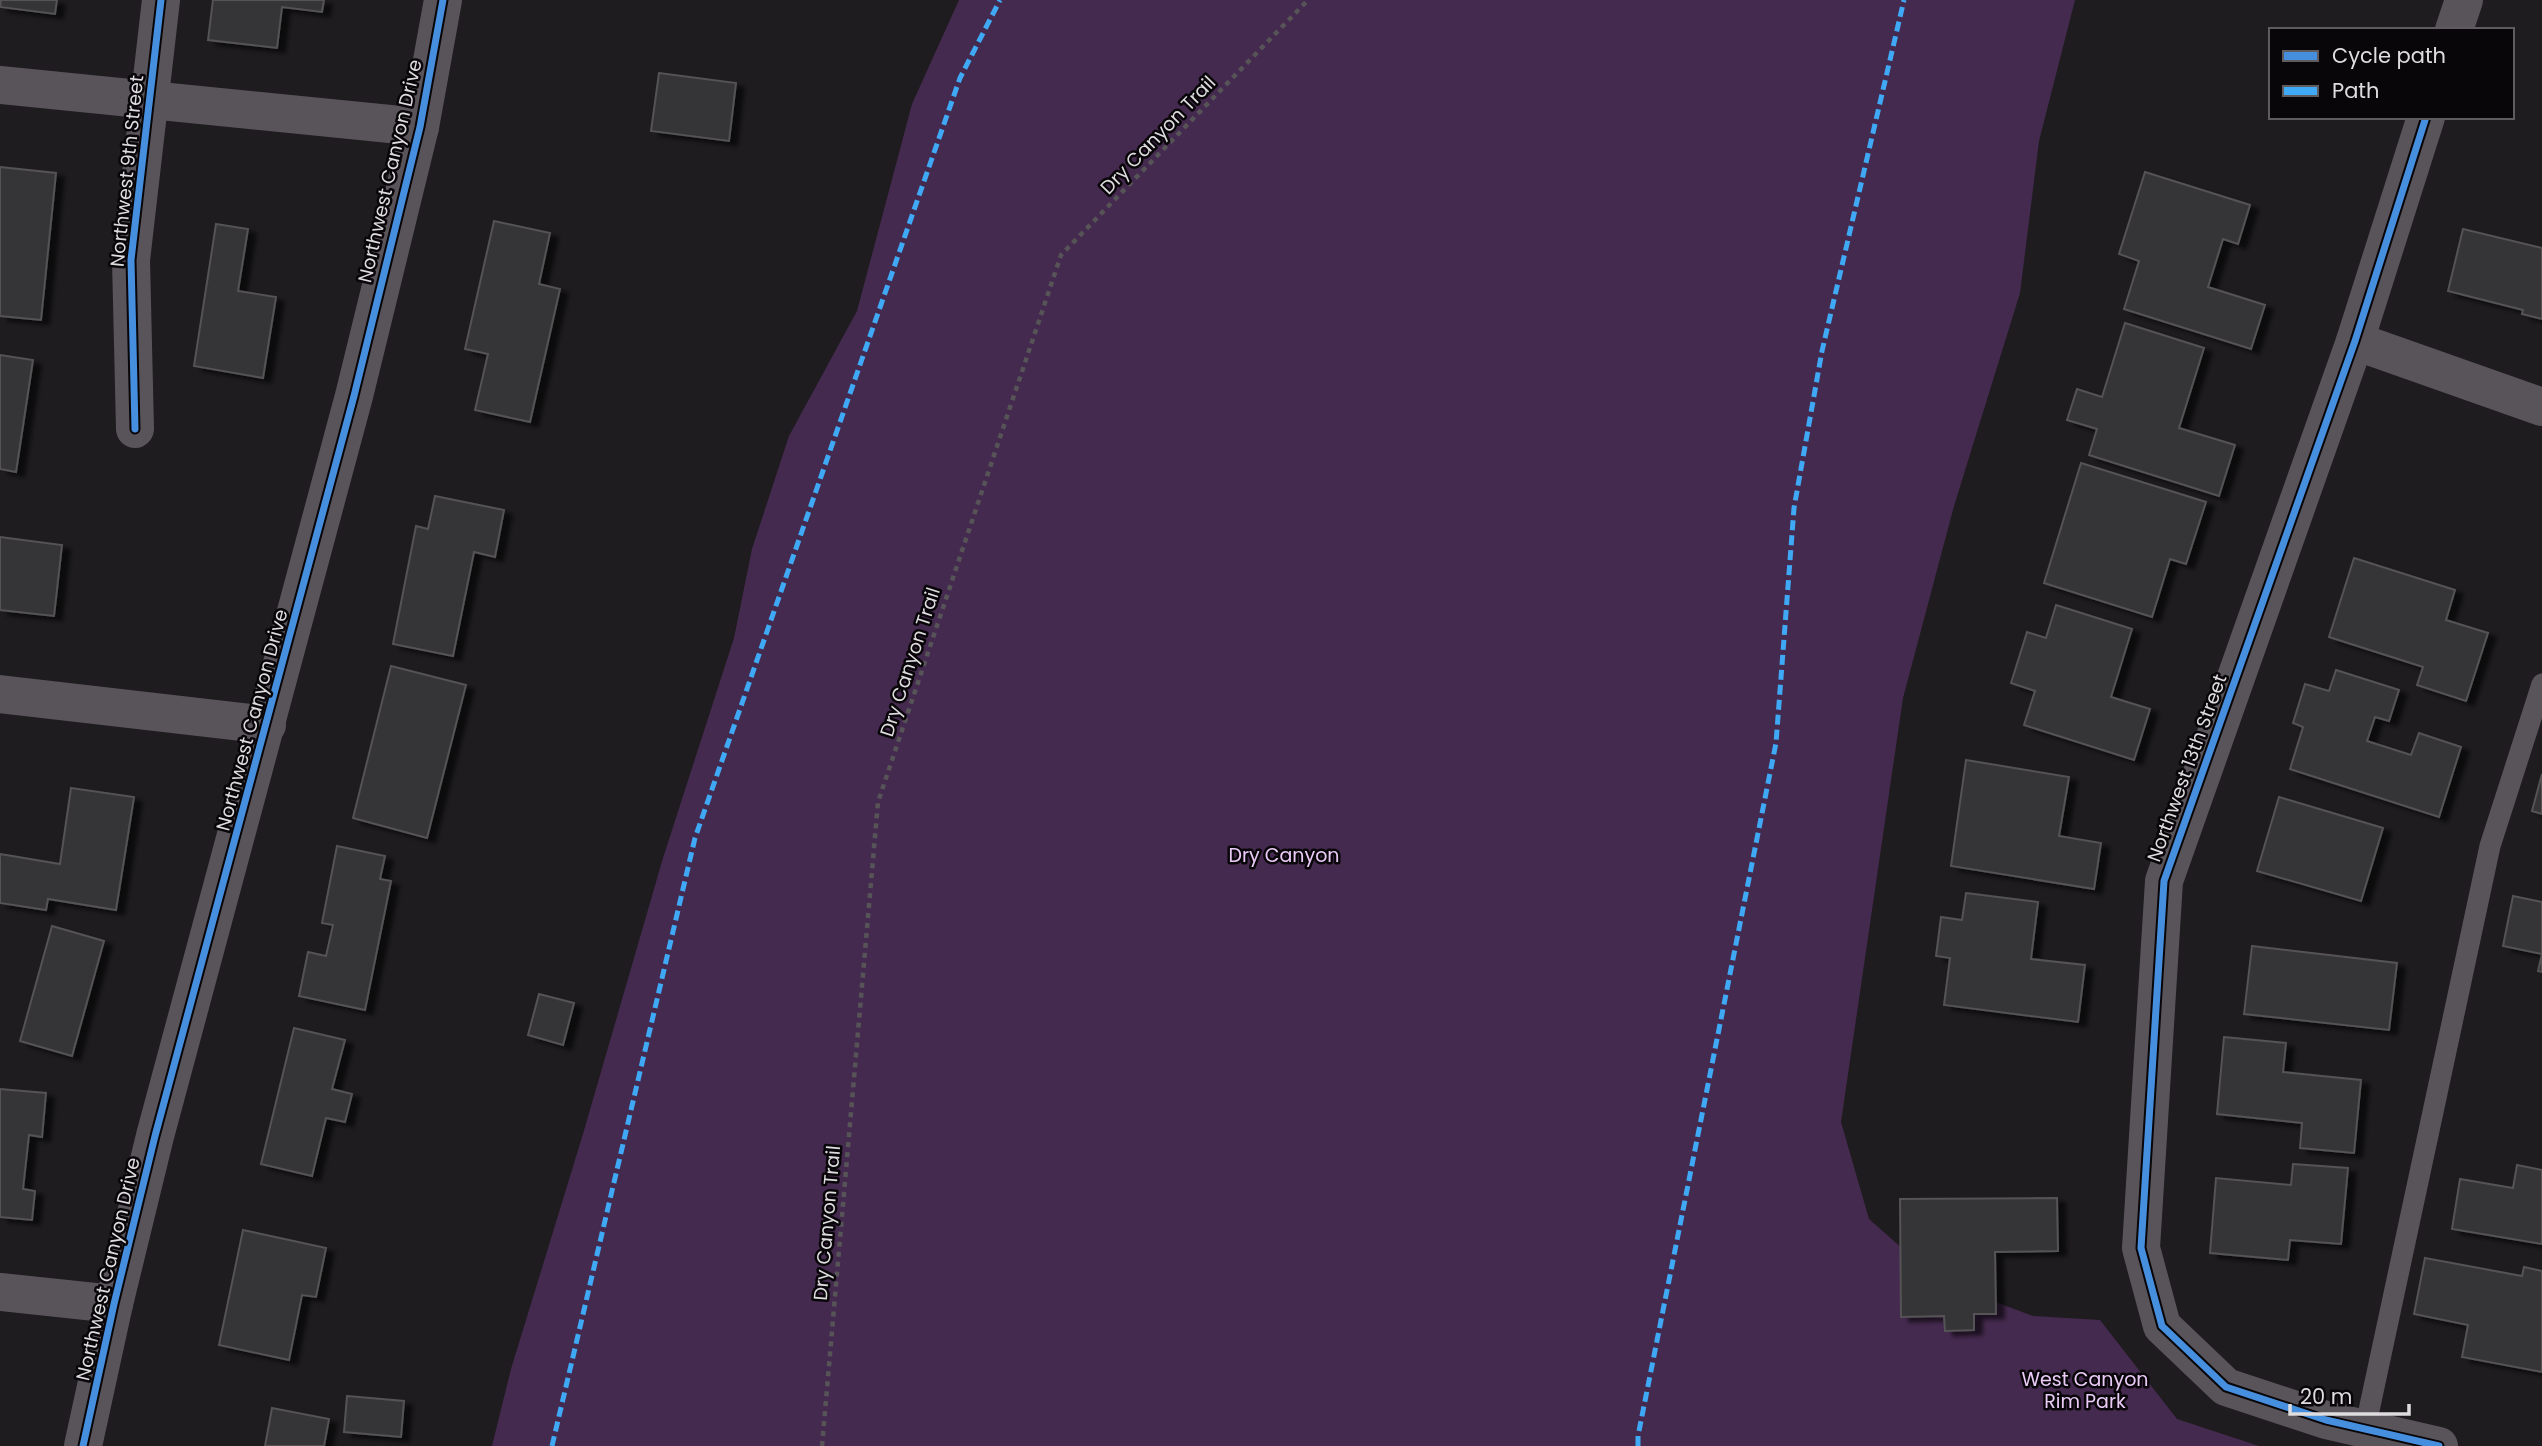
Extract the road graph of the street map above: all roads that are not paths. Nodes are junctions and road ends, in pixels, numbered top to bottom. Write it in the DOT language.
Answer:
graph roads {
  1 [pos="161,0"];
  2 [pos="443,0"];
  3 [pos="2464,0"];
  4 [pos="2455,28"];
  5 [pos="0,85"];
  6 [pos="151,100"];
  7 [pos="420,127"];
  8 [pos="2421,132"];
  9 [pos="2355,341"];
  10 [pos="2542,407"];
  11 [pos="135,429"];
  12 [pos="2542,684"];
  13 [pos="0,695"];
  14 [pos="267,725"];
  15 [pos="0,1292"];
  16 [pos="114,1304"];
  17 [pos="2365,1429"];
  18 [pos="83,1446"];
  19 [pos="2439,1446"];
  1 -- 6 [label="street, Northwest 9th Street"];
  2 -- 7 [label="street, Northwest Canyon Drive"];
  3 -- 4 [label="street"];
  5 -- 6 [label="street"];
  6 -- 7 [label="street"];
  6 -- 11 [label="street, Northwest 9th Street"];
  7 -- 14 [label="street, Northwest Canyon Drive"];
  8 -- 9 [label="street, Northwest 13th Street"];
  9 -- 10 [label="street"];
  9 -- 17 [label="street, Northwest 13th Street"];
  12 -- 17 [label="lane"];
  13 -- 14 [label="street"];
  14 -- 16 [label="street, Northwest Canyon Drive"];
  15 -- 16 [label="street"];
  16 -- 18 [label="street, Northwest Canyon Drive"];
  17 -- 19 [label="street, Northwest 13th Street"];
}
